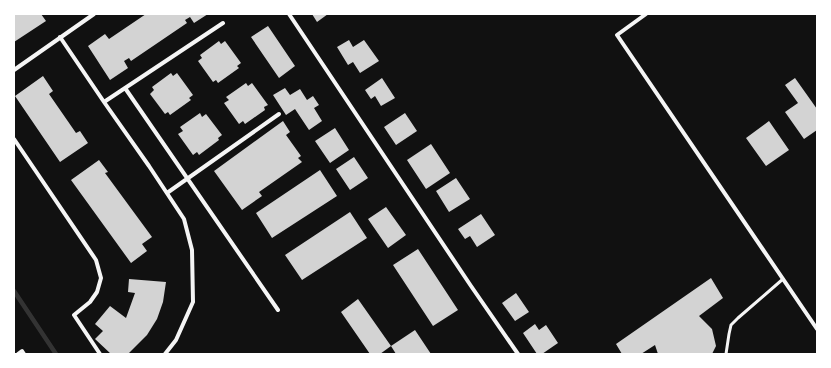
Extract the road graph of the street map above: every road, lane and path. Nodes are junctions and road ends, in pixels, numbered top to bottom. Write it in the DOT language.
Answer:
graph roads {
  1 [pos="94,14"];
  2 [pos="289,14"];
  3 [pos="646,14"];
  4 [pos="223,23"];
  5 [pos="60,37"];
  6 [pos="14,70"];
  7 [pos="125,88"];
  8 [pos="104,102"];
  9 [pos="279,114"];
  10 [pos="14,139"];
  11 [pos="188,178"];
  12 [pos="167,193"];
  13 [pos="783,279"];
  14 [pos="278,310"];
  15 [pos="817,328"];
  16 [pos="18,354"];
  17 [pos="24,354"];
  18 [pos="100,354"];
  19 [pos="164,354"];
  20 [pos="518,354"];
  21 [pos="726,354"];
  1 -- 5 [label="street"];
  2 -- 20 [label="street"];
  3 -- 13 [label="street"];
  4 -- 7 [label="street"];
  5 -- 6 [label="street"];
  5 -- 8 [label="street"];
  7 -- 8 [label="street"];
  7 -- 11 [label="street"];
  8 -- 12 [label="street"];
  9 -- 11 [label="street"];
  10 -- 18 [label="street"];
  11 -- 12 [label="street"];
  11 -- 14 [label="street"];
  12 -- 19 [label="street"];
  13 -- 15 [label="street"];
  13 -- 21 [label="lane"];
  16 -- 17 [label="street"];
}
